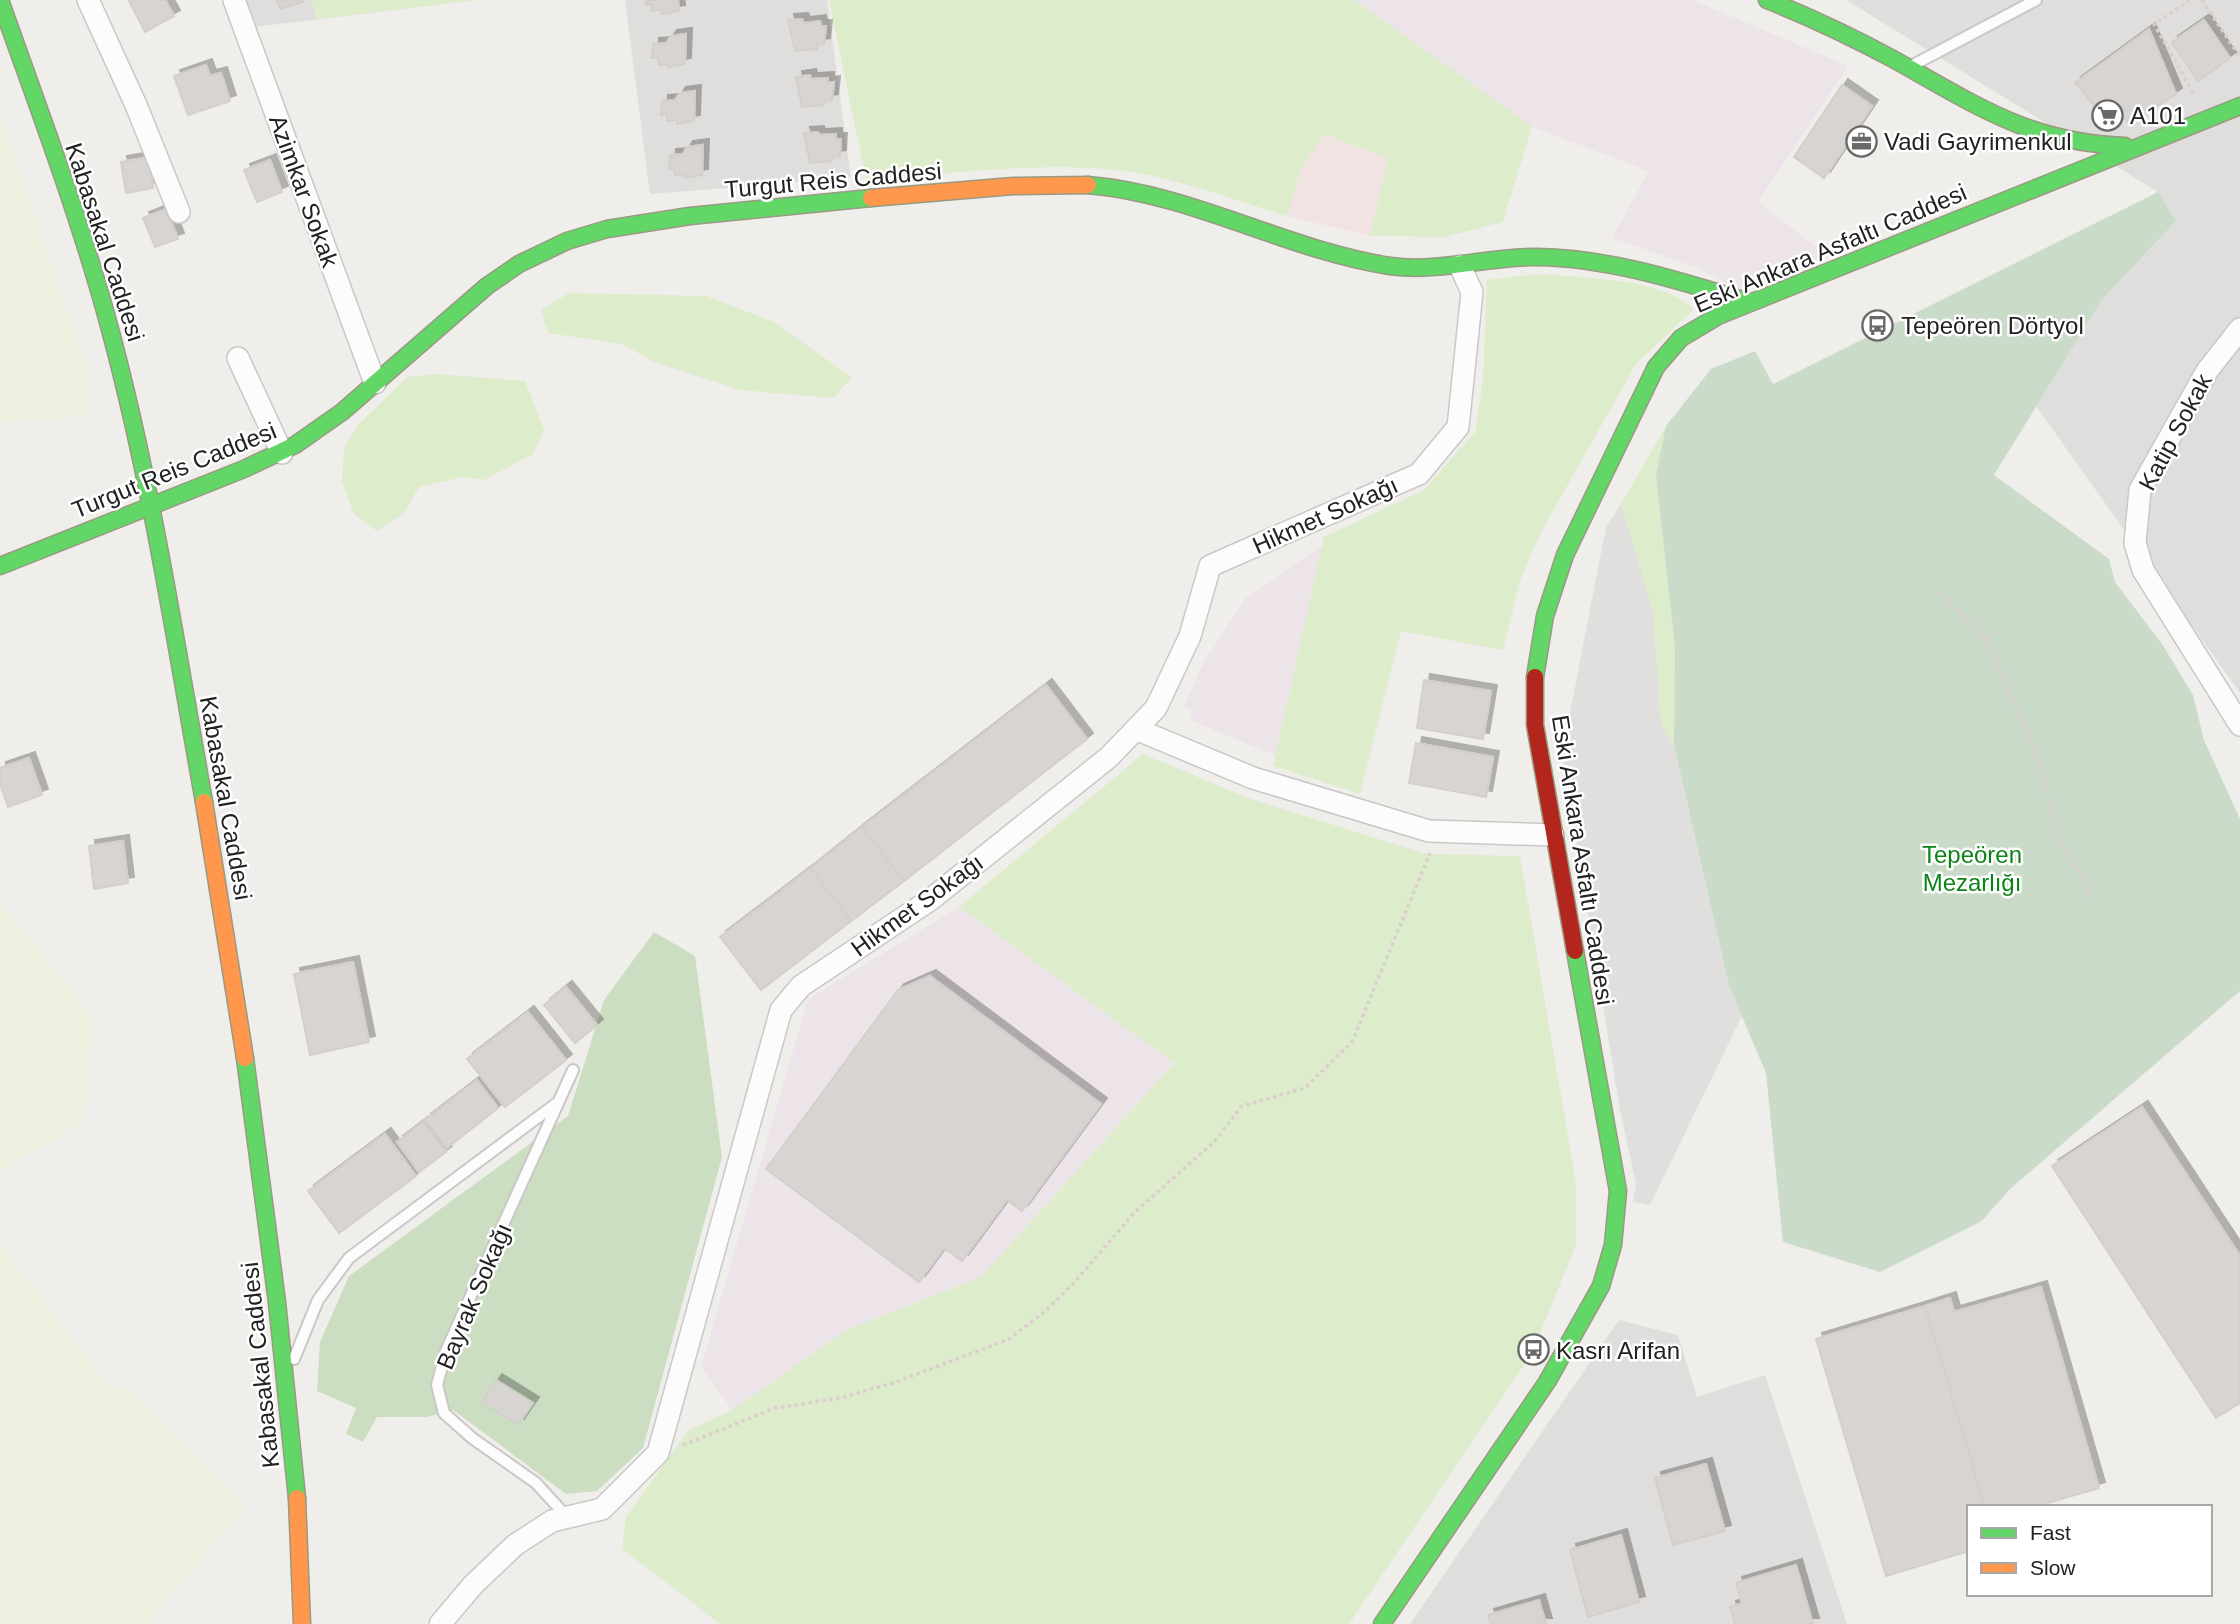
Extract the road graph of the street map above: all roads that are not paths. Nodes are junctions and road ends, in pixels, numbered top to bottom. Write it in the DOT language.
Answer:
graph roads {
  1 [pos="0,0"];
  2 [pos="88,0"];
  3 [pos="234,0"];
  4 [pos="1767,0"];
  5 [pos="2036,0"];
  6 [pos="1798,5"];
  7 [pos="1908,68"];
  8 [pos="2240,106"];
  9 [pos="2015,128"];
  10 [pos="2028,145"];
  11 [pos="2141,145"];
  12 [pos="2056,173"];
  13 [pos="2027,176"];
  14 [pos="2108,177"];
  15 [pos="2072,191"];
  16 [pos="2011,198"];
  17 [pos="179,212"];
  18 [pos="2013,215"];
  19 [pos="1460,266"];
  20 [pos="1749,303"];
  21 [pos="2240,329"];
  22 [pos="238,358"];
  23 [pos="375,383"];
  24 [pos="1662,393"];
  25 [pos="282,453"];
  26 [pos="1593,494"];
  27 [pos="150,505"];
  28 [pos="0,566"];
  29 [pos="2240,725"];
  30 [pos="1136,729"];
  31 [pos="1553,835"];
  32 [pos="573,1070"];
  33 [pos="559,1101"];
  34 [pos="286,1381"];
  35 [pos="567,1517"];
  36 [pos="302,1624"];
  37 [pos="440,1624"];
  38 [pos="1382,1624"];
  1 -- 27 [label="street, Kabasakal Caddesi"];
  2 -- 17 [label="street"];
  3 -- 23 [label="street, Azimkar Sokak"];
  4 -- 6 [label="street"];
  5 -- 7 [label="lane"];
  6 -- 7 [label="street"];
  7 -- 9 [label="street"];
  8 -- 11 [label="street, Eski Ankara Asfaltı Caddesi"];
  9 -- 10 [label="street"];
  9 -- 11 [label="street"];
  11 -- 12 [label="street, Eski Ankara Asfaltı Caddesi"];
  12 -- 15 [label="street"];
  12 -- 16 [label="street, Eski Ankara Asfaltı Caddesi"];
  13 -- 16 [label="street"];
  14 -- 15 [label="street"];
  15 -- 18 [label="street"];
  16 -- 20 [label="street, Eski Ankara Asfaltı Caddesi"];
  19 -- 20 [label="street, Turgut Reis Caddesi"];
  19 -- 23 [label="street, Turgut Reis Caddesi"];
  19 -- 30 [label="street, Hikmet Sokağı"];
  20 -- 26 [label="street, Eski Ankara Asfaltı Caddesi"];
  21 -- 29 [label="street, Katip Sokak"];
  22 -- 25 [label="street"];
  23 -- 25 [label="street, Turgut Reis Caddesi"];
  24 -- 26 [label="street"];
  25 -- 27 [label="street, Turgut Reis Caddesi"];
  26 -- 31 [label="street, Eski Ankara Asfaltı Caddesi"];
  27 -- 28 [label="street, Turgut Reis Caddesi"];
  27 -- 34 [label="street, Kabasakal Caddesi"];
  30 -- 31 [label="street"];
  30 -- 35 [label="street, Hikmet Sokağı"];
  31 -- 38 [label="street, Eski Ankara Asfaltı Caddesi"];
  32 -- 33 [label="lane, Bayrak Sokağı"];
  33 -- 34 [label="lane"];
  33 -- 35 [label="lane, Bayrak Sokağı"];
  34 -- 36 [label="street, Kabasakal Caddesi"];
  35 -- 37 [label="street, Hikmet Sokağı"];
}
